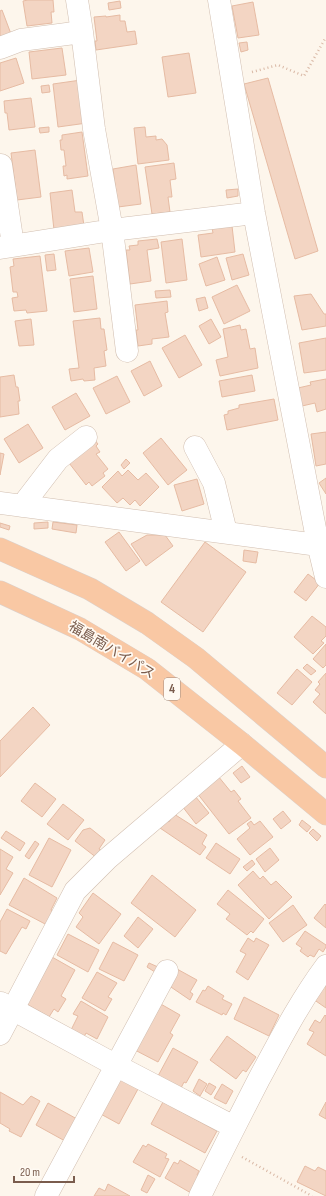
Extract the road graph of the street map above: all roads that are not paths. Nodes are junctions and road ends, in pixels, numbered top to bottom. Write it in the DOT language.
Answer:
graph roads {
  1 [pos="77,0"];
  2 [pos="219,0"];
  3 [pos="82,32"];
  4 [pos="0,48"];
  5 [pos="1,165"];
  6 [pos="254,213"];
  7 [pos="112,230"];
  8 [pos="7,247"];
  9 [pos="127,351"];
  10 [pos="86,437"];
  11 [pos="195,447"];
  12 [pos="0,503"];
  13 [pos="22,506"];
  14 [pos="226,532"];
  15 [pos="322,545"];
  16 [pos="0,549"];
  17 [pos="326,577"];
  18 [pos="0,592"];
  19 [pos="242,744"];
  20 [pos="326,767"];
  21 [pos="326,814"];
  22 [pos="326,966"];
  23 [pos="167,971"];
  24 [pos="7,1006"];
  25 [pos="0,1034"];
  26 [pos="117,1066"];
  27 [pos="234,1127"];
  28 [pos="46,1196"];
  29 [pos="200,1196"];
  1 -- 3 [label="street"];
  2 -- 6 [label="street"];
  3 -- 4 [label="street"];
  3 -- 7 [label="street"];
  5 -- 8 [label="street"];
  6 -- 7 [label="street"];
  6 -- 15 [label="street"];
  7 -- 8 [label="street"];
  7 -- 9 [label="street"];
  10 -- 13 [label="street"];
  11 -- 14 [label="street"];
  12 -- 13 [label="street"];
  13 -- 14 [label="street"];
  14 -- 15 [label="street"];
  15 -- 17 [label="street"];
  16 -- 20 [label="highway"];
  18 -- 19 [label="highway, 福島南バイパス / 4"];
  19 -- 21 [label="highway, 福島南バイパス / 4"];
  19 -- 24 [label="street"];
  22 -- 27 [label="street"];
  23 -- 26 [label="street"];
  24 -- 25 [label="street"];
  24 -- 26 [label="street"];
  26 -- 27 [label="street"];
  26 -- 28 [label="street"];
  27 -- 29 [label="street"];
}
